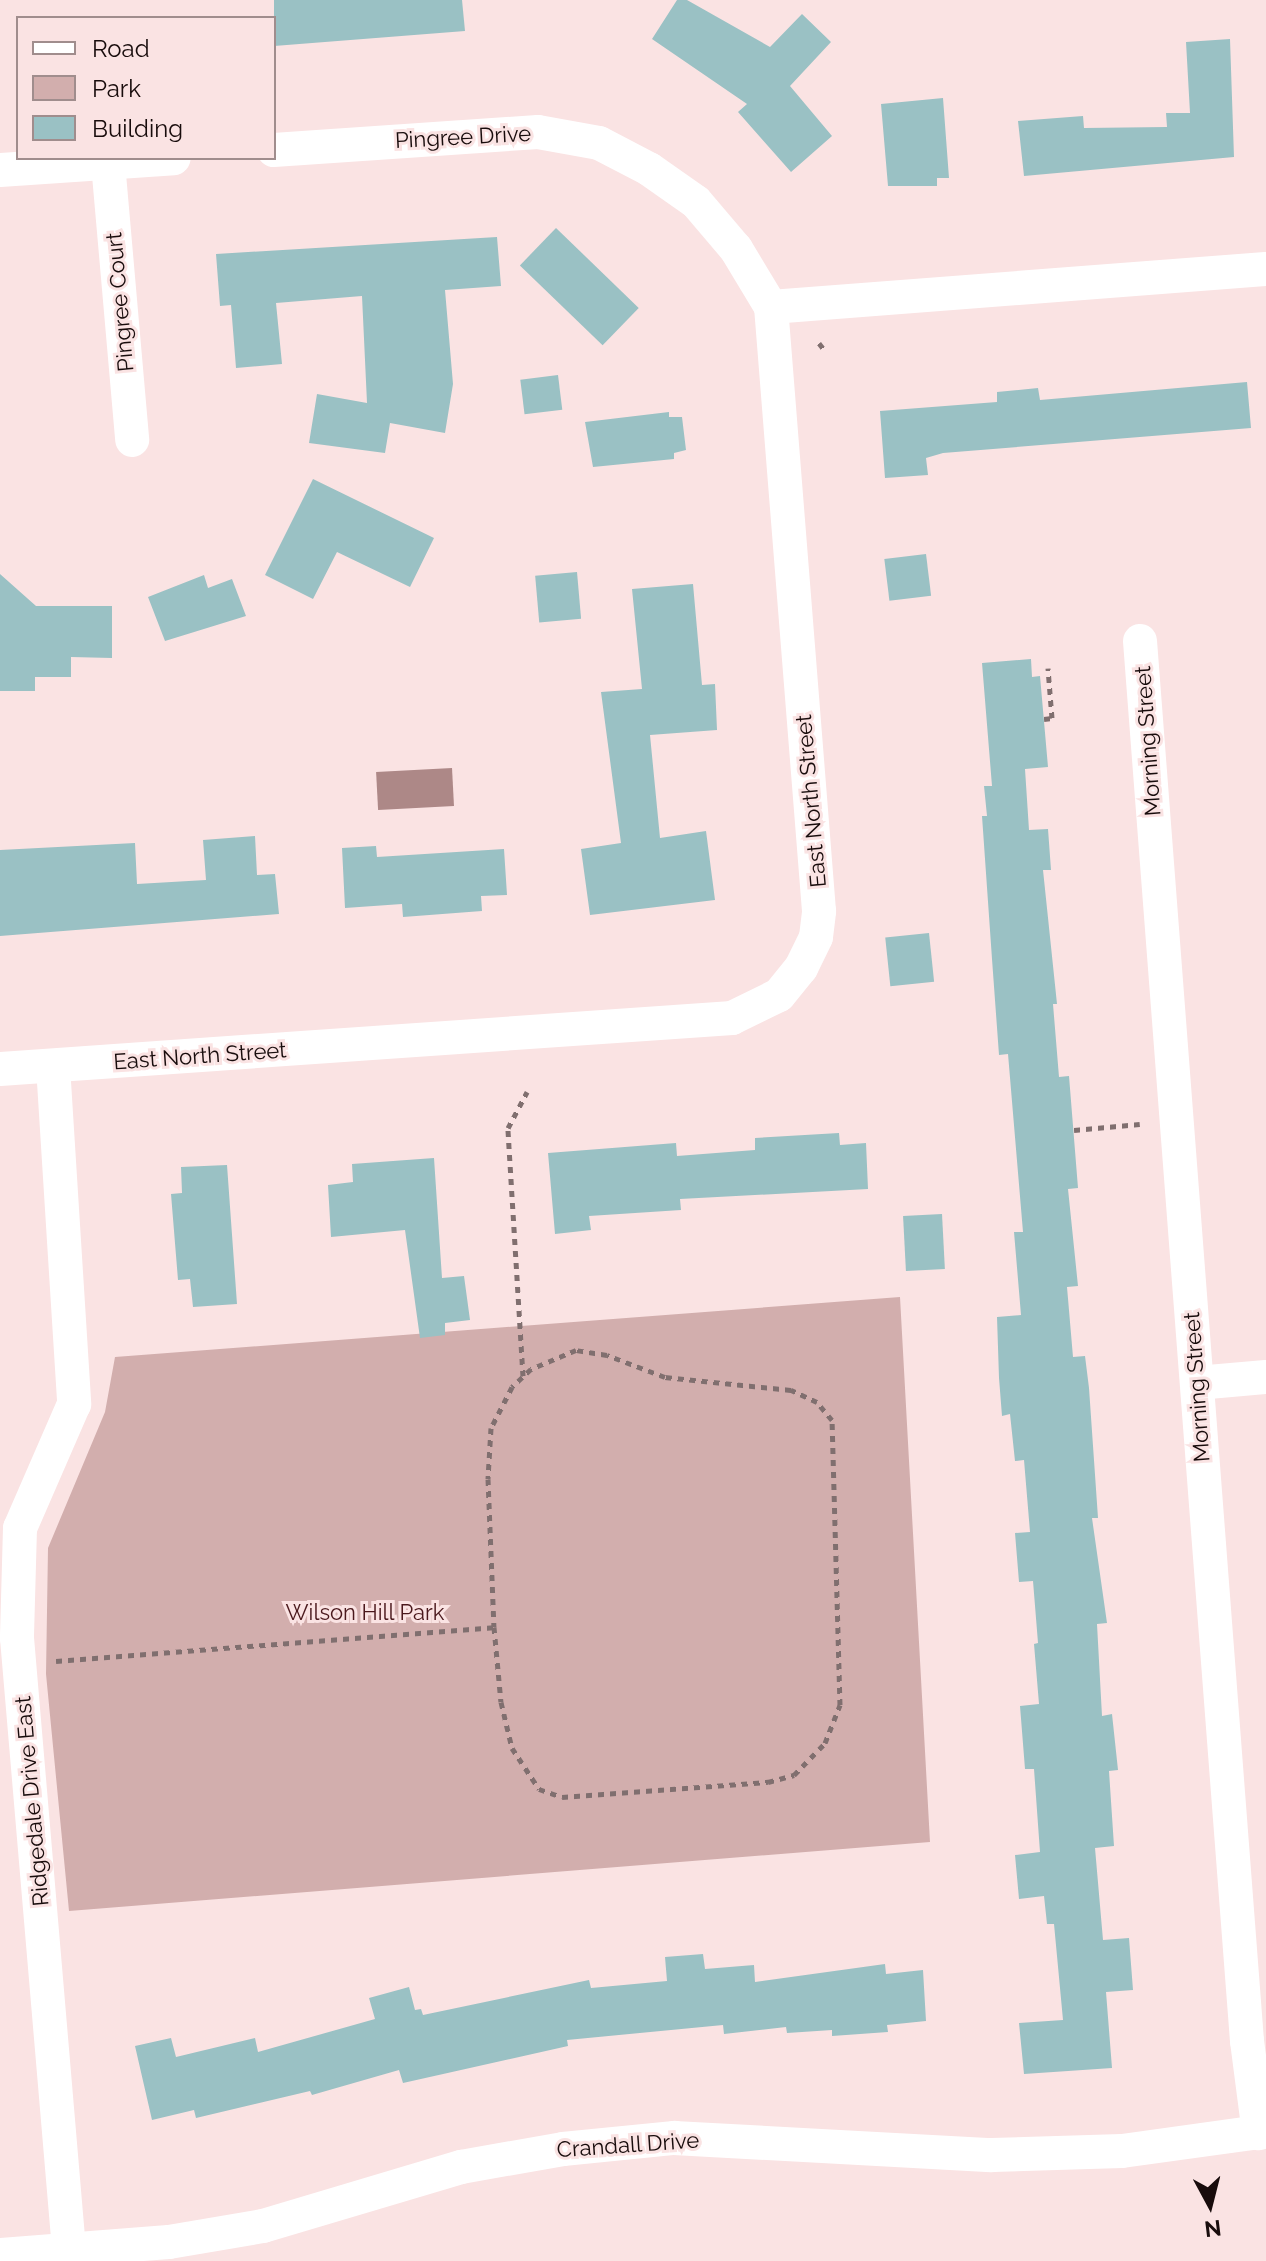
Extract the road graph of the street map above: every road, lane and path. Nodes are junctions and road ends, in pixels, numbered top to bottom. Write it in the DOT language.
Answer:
graph roads {
  1 [pos="276,150"];
  2 [pos="148,160"];
  3 [pos="108,163"];
  4 [pos="0,170"];
  5 [pos="1266,269"];
  6 [pos="771,307"];
  7 [pos="819,343"];
  8 [pos="826,352"];
  9 [pos="132,440"];
  10 [pos="1140,641"];
  11 [pos="1048,668"];
  12 [pos="1044,719"];
  13 [pos="53,1066"];
  14 [pos="0,1069"];
  15 [pos="527,1092"];
  16 [pos="1177,1120"];
  17 [pos="1074,1130"];
  18 [pos="523,1376"];
  19 [pos="1266,1377"];
  20 [pos="1197,1383"];
  21 [pos="494,1627"];
  22 [pos="12,1647"];
  23 [pos="1263,2132"];
  24 [pos="0,2255"];
  25 [pos="70,2256"];
  1 -- 6 [label="street, Pingree Drive"];
  2 -- 3 [label="street"];
  3 -- 4 [label="street"];
  3 -- 9 [label="street, Pingree Court"];
  5 -- 6 [label="street"];
  6 -- 13 [label="street, East North Street"];
  7 -- 8 [label="path"];
  10 -- 16 [label="street, Morning Street"];
  11 -- 12 [label="path"];
  13 -- 14 [label="street, East North Street"];
  13 -- 22 [label="street, Ridgedale Drive East"];
  15 -- 18 [label="path"];
  16 -- 17 [label="path"];
  16 -- 20 [label="street, Morning Street"];
  18 -- 21 [label="path"];
  18 -- 21 [label="path"];
  19 -- 20 [label="street"];
  20 -- 23 [label="street, Morning Street"];
  21 -- 22 [label="path"];
  22 -- 25 [label="street, Ridgedale Drive East"];
  23 -- 25 [label="street, Crandall Drive"];
  24 -- 25 [label="street, Crandall Drive"];
}
